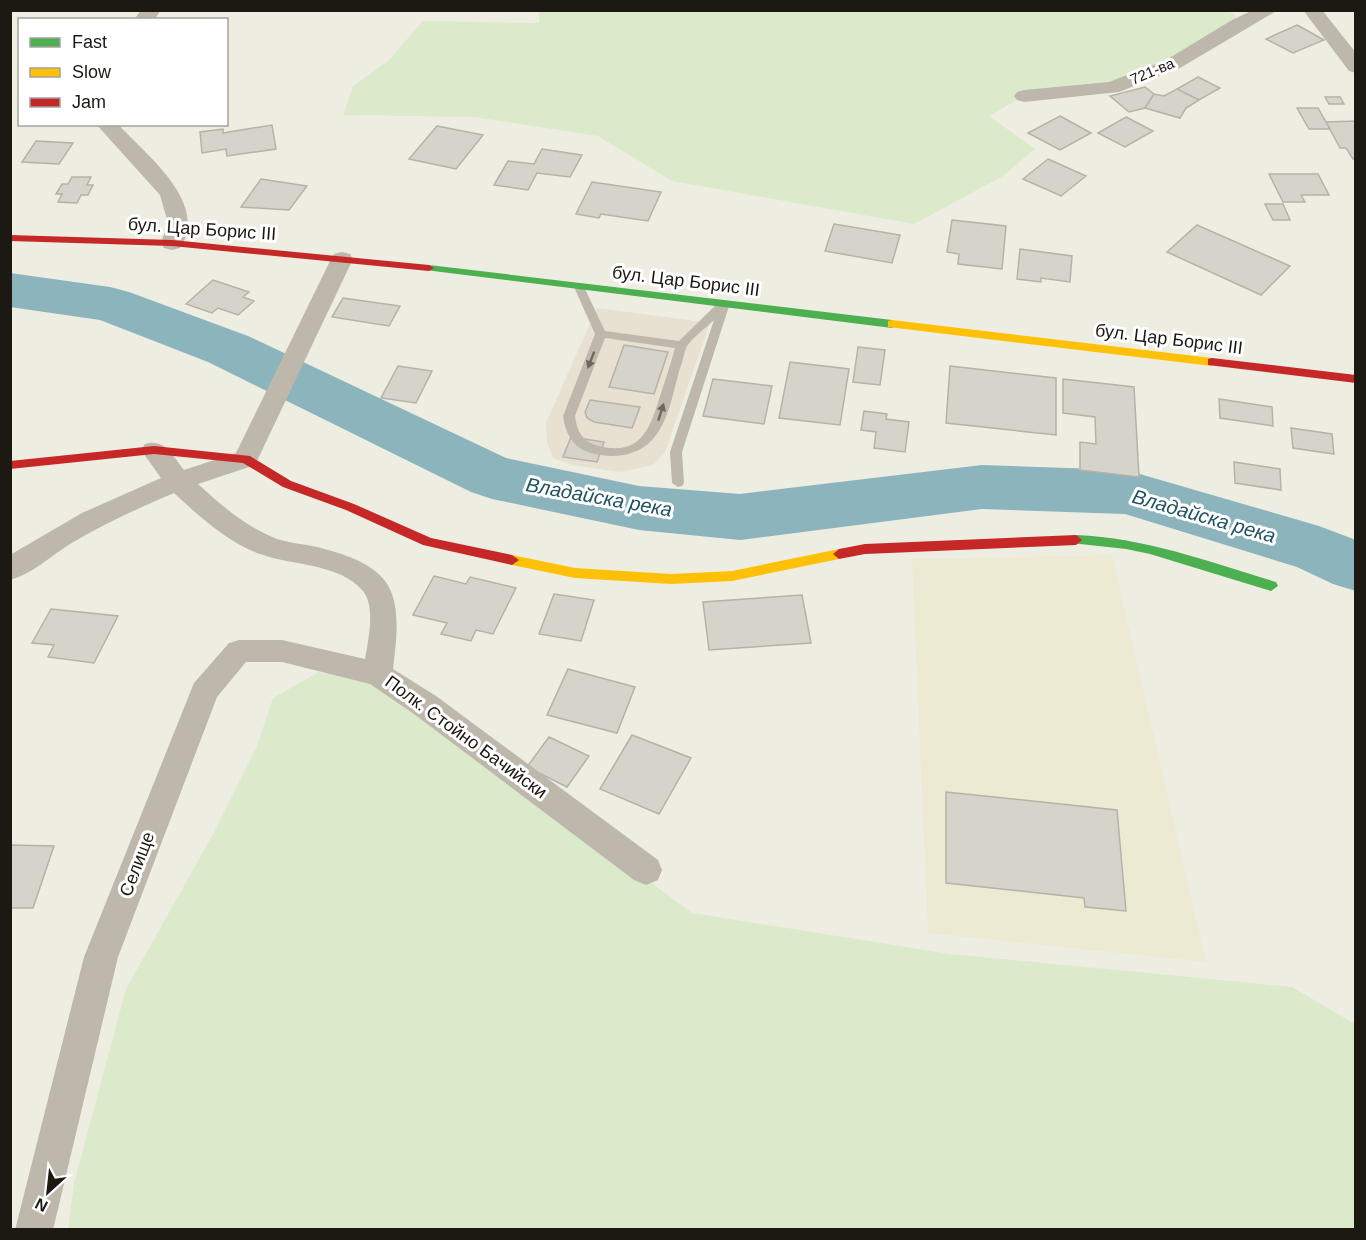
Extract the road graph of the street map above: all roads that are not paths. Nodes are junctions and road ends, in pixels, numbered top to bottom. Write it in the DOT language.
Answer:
graph roads {
  1 [pos="1269,10"];
  2 [pos="1312,10"];
  3 [pos="1356,67"];
  4 [pos="1024,96"];
  5 [pos="108,126"];
  6 [pos="10,238"];
  7 [pos="172,243"];
  8 [pos="342,259"];
  9 [pos="579,286"];
  10 [pos="724,303"];
  11 [pos="601,334"];
  12 [pos="682,345"];
  13 [pos="1356,379"];
  14 [pos="154,450"];
  15 [pos="246,459"];
  16 [pos="10,465"];
  17 [pos="178,481"];
  18 [pos="678,483"];
  19 [pos="10,570"];
  20 [pos="1271,586"];
  21 [pos="378,674"];
  22 [pos="646,870"];
  23 [pos="34,1230"];
  1 -- 4 [label="street, 721-ва"];
  2 -- 3 [label="street"];
  5 -- 7 [label="street"];
  6 -- 7 [label="main road, бул. Цар Борис III"];
  7 -- 8 [label="main road, бул. Цар Борис III"];
  8 -- 9 [label="main road, бул. Цар Борис III"];
  8 -- 15 [label="street"];
  9 -- 10 [label="main road, бул. Цар Борис III"];
  9 -- 11 [label="lane"];
  10 -- 12 [label="lane"];
  10 -- 13 [label="main road, бул. Цар Борис III"];
  10 -- 18 [label="lane"];
  11 -- 12 [label="lane"];
  11 -- 12 [label="lane, one-way"];
  14 -- 15 [label="main road"];
  14 -- 16 [label="main road"];
  14 -- 17 [label="street, Полк. Стойно Бачийски"];
  15 -- 17 [label="street"];
  15 -- 20 [label="main road"];
  17 -- 19 [label="street"];
  17 -- 21 [label="street, Полк. Стойно Бачийски"];
  21 -- 22 [label="street, Полк. Стойно Бачийски"];
  21 -- 23 [label="street, Селище"];
}
